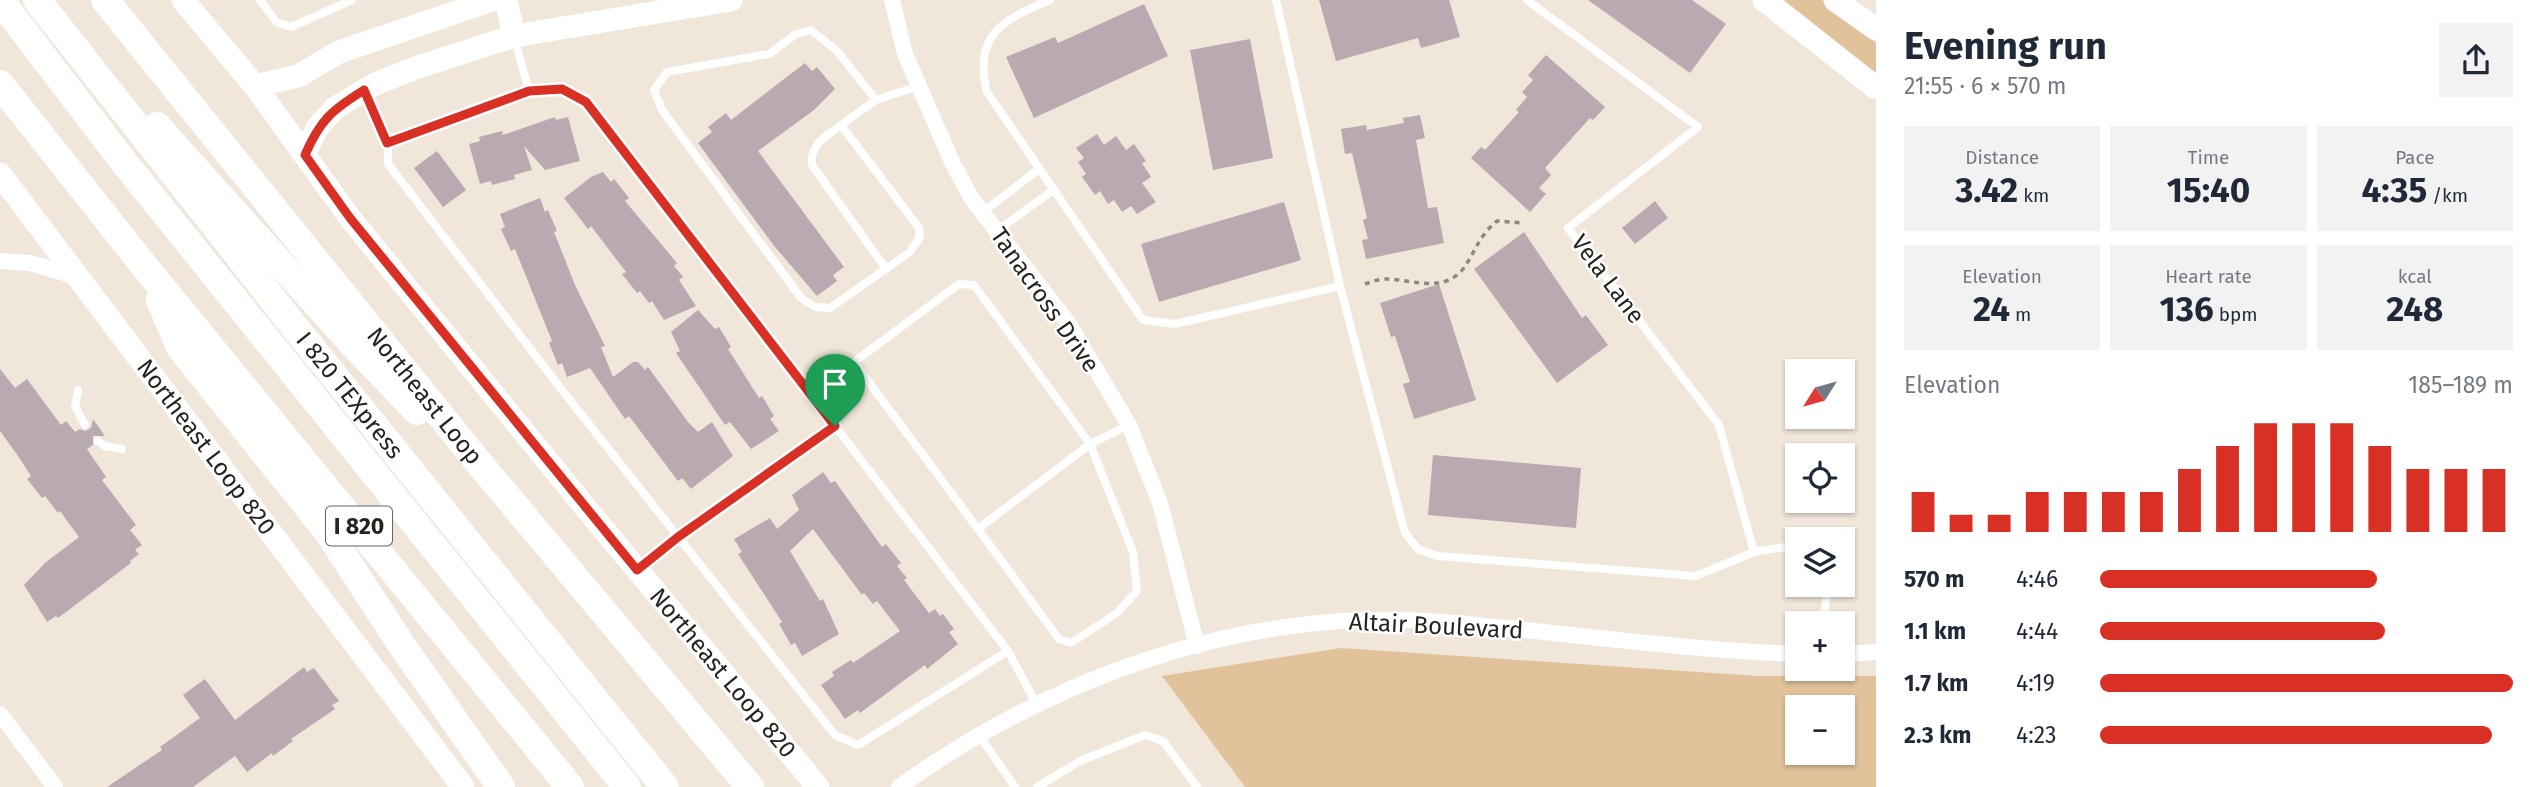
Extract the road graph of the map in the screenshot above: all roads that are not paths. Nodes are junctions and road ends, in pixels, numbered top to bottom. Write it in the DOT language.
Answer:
graph roads {
  1 [pos="0,0"];
  2 [pos="37,0"];
  3 [pos="105,0"];
  4 [pos="260,0"];
  5 [pos="352,0"];
  6 [pos="492,0"];
  7 [pos="506,0"];
  8 [pos="731,0"];
  9 [pos="892,0"];
  10 [pos="1050,0"];
  11 [pos="1276,0"];
  12 [pos="1527,0"];
  13 [pos="1764,0"];
  14 [pos="1835,0"];
  15 [pos="185,1"];
  16 [pos="1876,29"];
  17 [pos="514,36"];
  18 [pos="85,64"];
  19 [pos="0,84"];
  20 [pos="255,86"];
  21 [pos="919,86"];
  22 [pos="1876,88"];
  23 [pos="364,90"];
  24 [pos="529,91"];
  25 [pos="876,100"];
  26 [pos="841,125"];
  27 [pos="387,143"];
  28 [pos="305,155"];
  29 [pos="1039,169"];
  30 [pos="0,174"];
  31 [pos="1054,190"];
  32 [pos="983,212"];
  33 [pos="997,231"];
  34 [pos="0,261"];
  35 [pos="145,267"];
  36 [pos="886,269"];
  37 [pos="78,276"];
  38 [pos="1340,286"];
  39 [pos="78,390"];
  40 [pos="85,425"];
  41 [pos="1129,425"];
  42 [pos="835,426"];
  43 [pos="98,442"];
  44 [pos="1090,444"];
  45 [pos="122,449"];
  46 [pos="474,457"];
  47 [pos="978,529"];
  48 [pos="678,537"];
  49 [pos="1785,547"];
  50 [pos="1754,552"];
  51 [pos="637,570"];
  52 [pos="1197,646"];
  53 [pos="1008,651"];
  54 [pos="1876,652"];
  55 [pos="1855,653"];
  56 [pos="1785,654"];
  57 [pos="1037,706"];
  58 [pos="0,714"];
  59 [pos="979,735"];
  60 [pos="55,787"];
  61 [pos="463,787"];
  62 [pos="501,787"];
  63 [pos="570,787"];
  64 [pos="627,787"];
  65 [pos="665,787"];
  66 [pos="750,787"];
  67 [pos="818,787"];
  68 [pos="899,787"];
  69 [pos="1015,787"];
  70 [pos="1037,787"];
  71 [pos="1197,787"];
  1 -- 64 [label="highway, I 820 TEXpress"];
  2 -- 18 [label="highway, I 820 TEXpress"];
  3 -- 46 [label="highway, Northeast Loop"];
  4 -- 5 [label="lane"];
  6 -- 20 [label="main road"];
  7 -- 17 [label="main road"];
  8 -- 17 [label="main road"];
  9 -- 21 [label="street, Tanacross Drive"];
  10 -- 29 [label="lane"];
  11 -- 38 [label="lane"];
  12 -- 50 [label="lane, Vela Lane"];
  13 -- 22 [label="main road"];
  14 -- 16 [label="main road"];
  15 -- 20 [label="main road, Northeast Loop 820"];
  17 -- 23 [label="main road"];
  17 -- 24 [label="lane"];
  18 -- 46 [label="highway"];
  18 -- 65 [label="highway, I 820 TEXpress"];
  19 -- 35 [label="highway, I 820"];
  20 -- 28 [label="main road, Northeast Loop 820"];
  21 -- 25 [label="lane"];
  21 -- 32 [label="street, Tanacross Drive"];
  23 -- 27 [label="lane"];
  23 -- 28 [label="main road"];
  24 -- 27 [label="lane"];
  24 -- 42 [label="lane"];
  25 -- 26 [label="lane"];
  25 -- 36 [label="lane"];
  26 -- 36 [label="lane"];
  26 -- 36 [label="lane"];
  27 -- 48 [label="lane"];
  28 -- 51 [label="main road, Northeast Loop 820"];
  29 -- 31 [label="lane"];
  29 -- 32 [label="lane"];
  30 -- 37 [label="main road, Northeast Loop 820"];
  31 -- 33 [label="lane"];
  31 -- 38 [label="lane"];
  32 -- 33 [label="street, Tanacross Drive"];
  33 -- 41 [label="street, Tanacross Drive"];
  34 -- 37 [label="street"];
  35 -- 62 [label="highway"];
  35 -- 63 [label="highway, I 820"];
  37 -- 61 [label="main road, Northeast Loop 820"];
  38 -- 50 [label="lane"];
  39 -- 40 [label="lane"];
  41 -- 44 [label="lane"];
  41 -- 52 [label="street, Tanacross Drive"];
  42 -- 48 [label="lane"];
  42 -- 53 [label="lane"];
  43 -- 45 [label="lane"];
  44 -- 47 [label="lane"];
  44 -- 47 [label="lane"];
  44 -- 47 [label="lane"];
  46 -- 66 [label="highway, Northeast Loop"];
  48 -- 51 [label="lane"];
  48 -- 53 [label="lane"];
  49 -- 50 [label="lane"];
  51 -- 67 [label="main road, Northeast Loop 820"];
  52 -- 56 [label="street, Altair Boulevard"];
  52 -- 57 [label="street, Altair Boulevard"];
  53 -- 57 [label="lane"];
  54 -- 55 [label="street"];
  57 -- 59 [label="street, Altair Boulevard"];
  58 -- 60 [label="street"];
  59 -- 68 [label="street, Altair Boulevard"];
  59 -- 69 [label="lane"];
  70 -- 71 [label="lane"];
}
